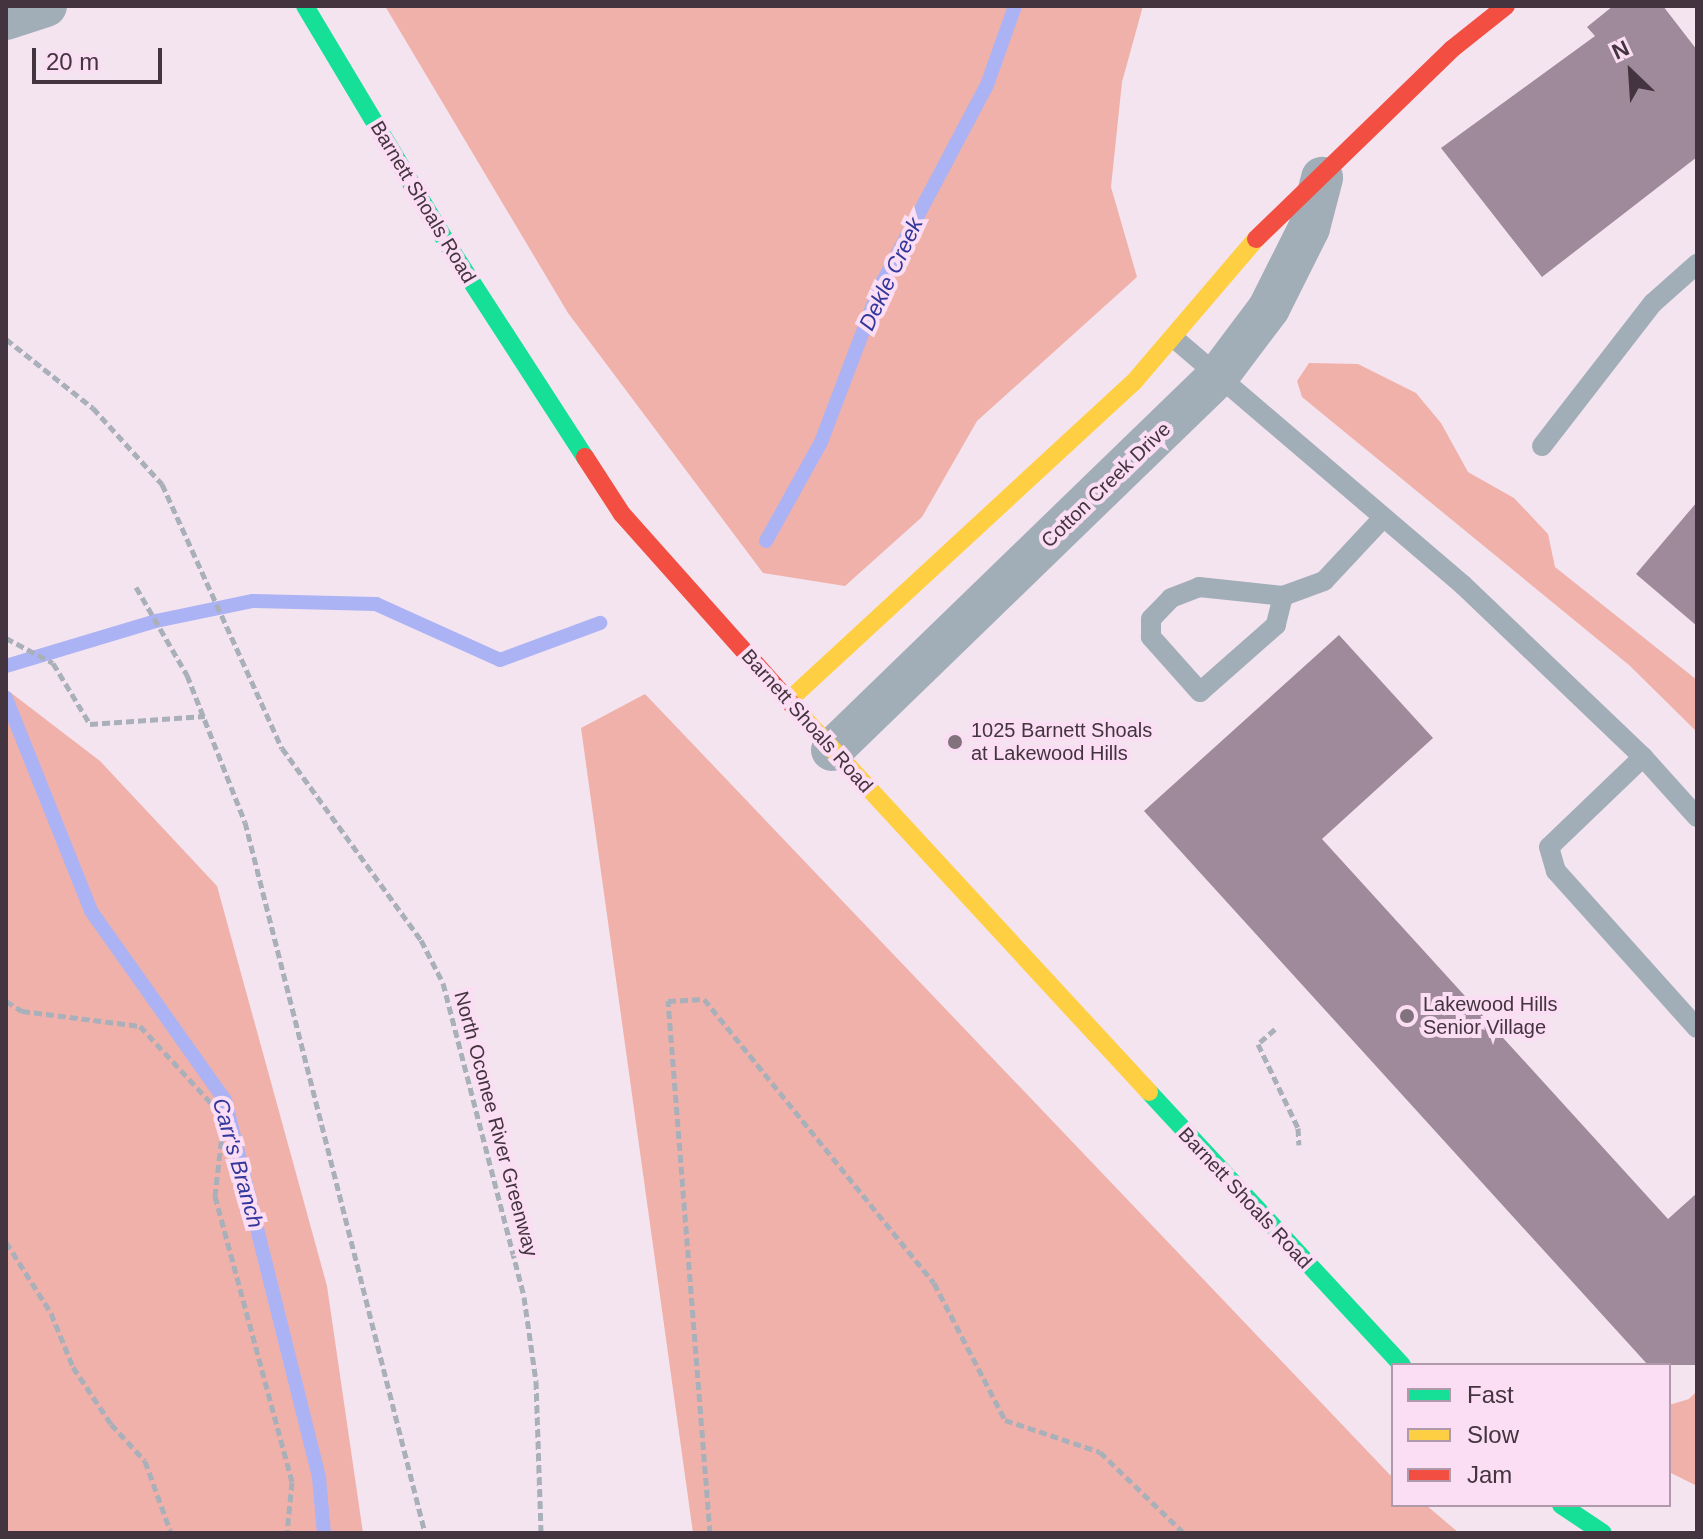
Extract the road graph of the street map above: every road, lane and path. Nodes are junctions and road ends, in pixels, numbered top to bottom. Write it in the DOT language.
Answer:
graph roads {
  1 [pos="46,6"];
  2 [pos="305,6"];
  3 [pos="1506,6"];
  4 [pos="6,19"];
  5 [pos="1322,178"];
  6 [pos="1696,267"];
  7 [pos="6,339"];
  8 [pos="1175,339"];
  9 [pos="1218,376"];
  10 [pos="1542,446"];
  11 [pos="1383,518"];
  12 [pos="136,587"];
  13 [pos="1283,596"];
  14 [pos="6,638"];
  15 [pos="788,701"];
  16 [pos="205,716"];
  17 [pos="832,750"];
  18 [pos="1643,757"];
  19 [pos="1697,817"];
  20 [pos="6,1001"];
  21 [pos="1697,1028"];
  22 [pos="1275,1029"];
  23 [pos="1299,1145"];
  24 [pos="6,1242"];
  25 [pos="1400,1363"];
  26 [pos="1564,1507"];
  27 [pos="171,1533"];
  28 [pos="287,1533"];
  29 [pos="425,1533"];
  30 [pos="541,1533"];
  31 [pos="710,1533"];
  32 [pos="1184,1533"];
  33 [pos="1603,1533"];
  1 -- 4 [label="street"];
  2 -- 15 [label="main road, Barnett Shoals Road"];
  3 -- 5 [label="main road"];
  5 -- 8 [label="main road"];
  5 -- 9 [label="street, Cotton Creek Drive"];
  6 -- 10 [label="lane"];
  7 -- 30 [label="path, North Oconee River Greenway"];
  8 -- 9 [label="lane"];
  8 -- 15 [label="main road"];
  9 -- 11 [label="lane"];
  9 -- 17 [label="street, Cotton Creek Drive"];
  11 -- 13 [label="lane"];
  11 -- 18 [label="lane"];
  12 -- 16 [label="path"];
  13 -- 13 [label="lane"];
  14 -- 16 [label="path"];
  15 -- 17 [label="main road, Barnett Shoals Road"];
  16 -- 29 [label="path"];
  17 -- 25 [label="main road, Barnett Shoals Road"];
  18 -- 19 [label="lane"];
  18 -- 21 [label="lane"];
  20 -- 28 [label="path"];
  22 -- 23 [label="path"];
  24 -- 27 [label="path"];
  26 -- 33 [label="main road"];
  31 -- 32 [label="path"];
}
